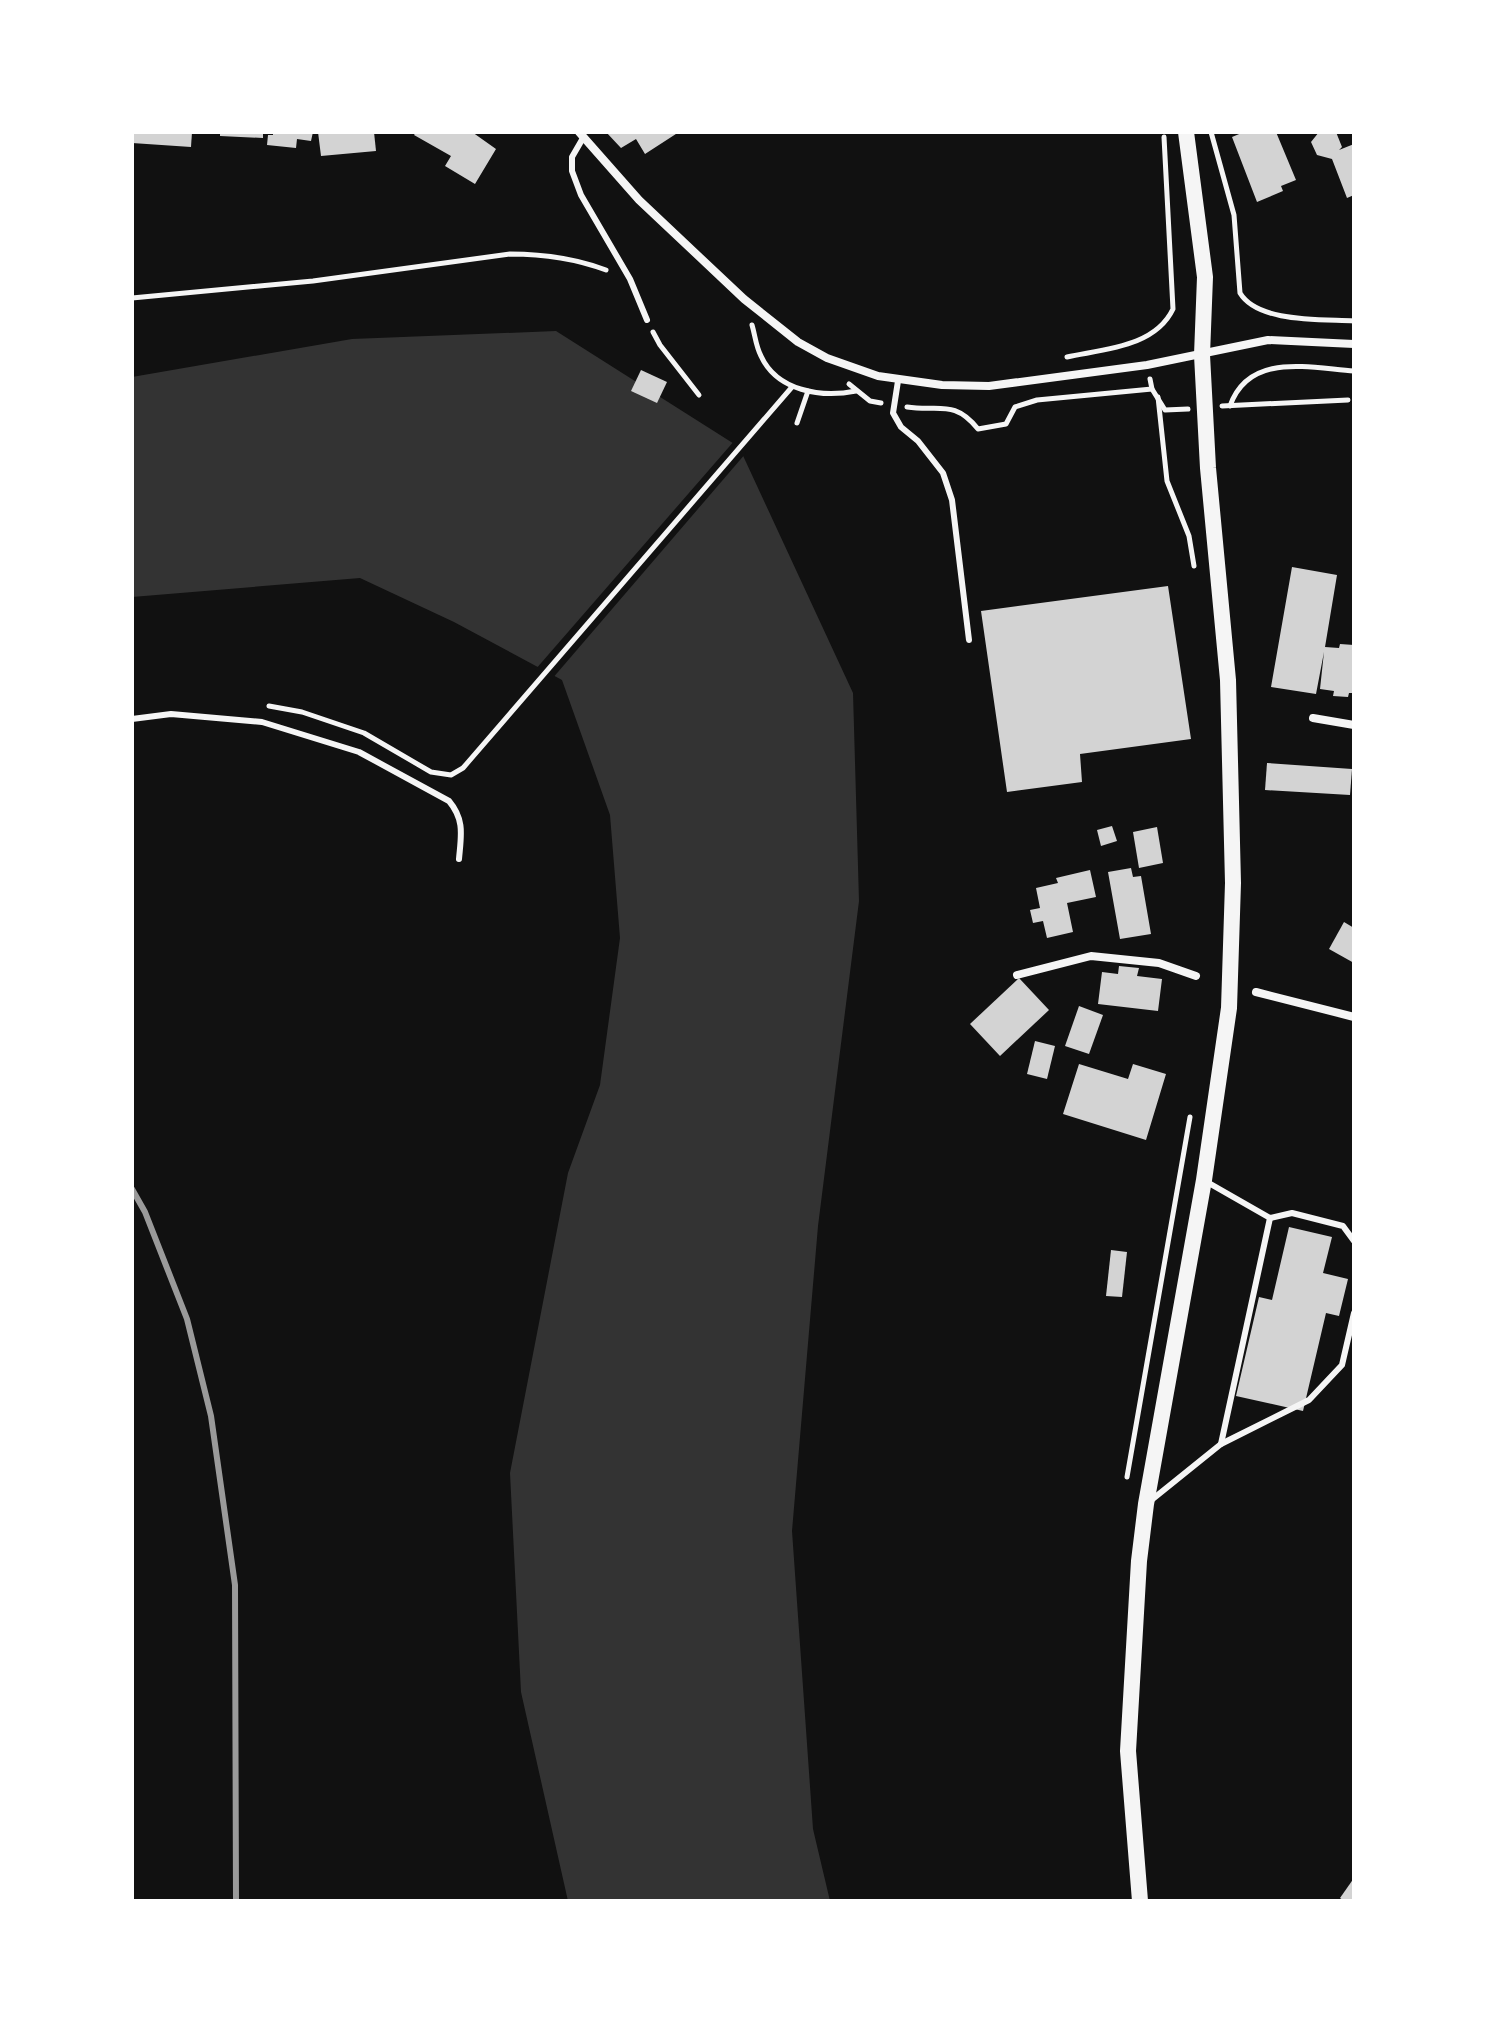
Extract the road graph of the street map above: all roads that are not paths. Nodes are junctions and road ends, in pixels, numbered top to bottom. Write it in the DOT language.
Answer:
graph roads {
  1 [pos="1186,132"];
  2 [pos="581,135"];
  3 [pos="647,320"];
  4 [pos="1354,344"];
  5 [pos="1202,355"];
  6 [pos="898,381"];
  7 [pos="969,640"];
  8 [pos="1313,718"];
  9 [pos="132,719"];
  10 [pos="1354,725"];
  11 [pos="459,859"];
  12 [pos="1017,975"];
  13 [pos="1196,976"];
  14 [pos="1256,992"];
  15 [pos="1354,1017"];
  16 [pos="1204,1180"];
  17 [pos="1270,1218"];
  18 [pos="1354,1241"];
  19 [pos="1354,1313"];
  20 [pos="1221,1444"];
  21 [pos="1146,1504"];
  22 [pos="1140,1901"];
  1 -- 5 [label="main road"];
  2 -- 3 [label="lane"];
  2 -- 6 [label="street"];
  4 -- 5 [label="street"];
  5 -- 6 [label="street"];
  5 -- 16 [label="main road"];
  6 -- 7 [label="lane"];
  8 -- 10 [label="street"];
  9 -- 11 [label="lane"];
  12 -- 13 [label="street"];
  14 -- 15 [label="street"];
  16 -- 17 [label="lane"];
  16 -- 21 [label="main road"];
  17 -- 18 [label="lane"];
  17 -- 20 [label="lane"];
  19 -- 20 [label="lane"];
  20 -- 21 [label="lane"];
  21 -- 22 [label="main road"];
}
